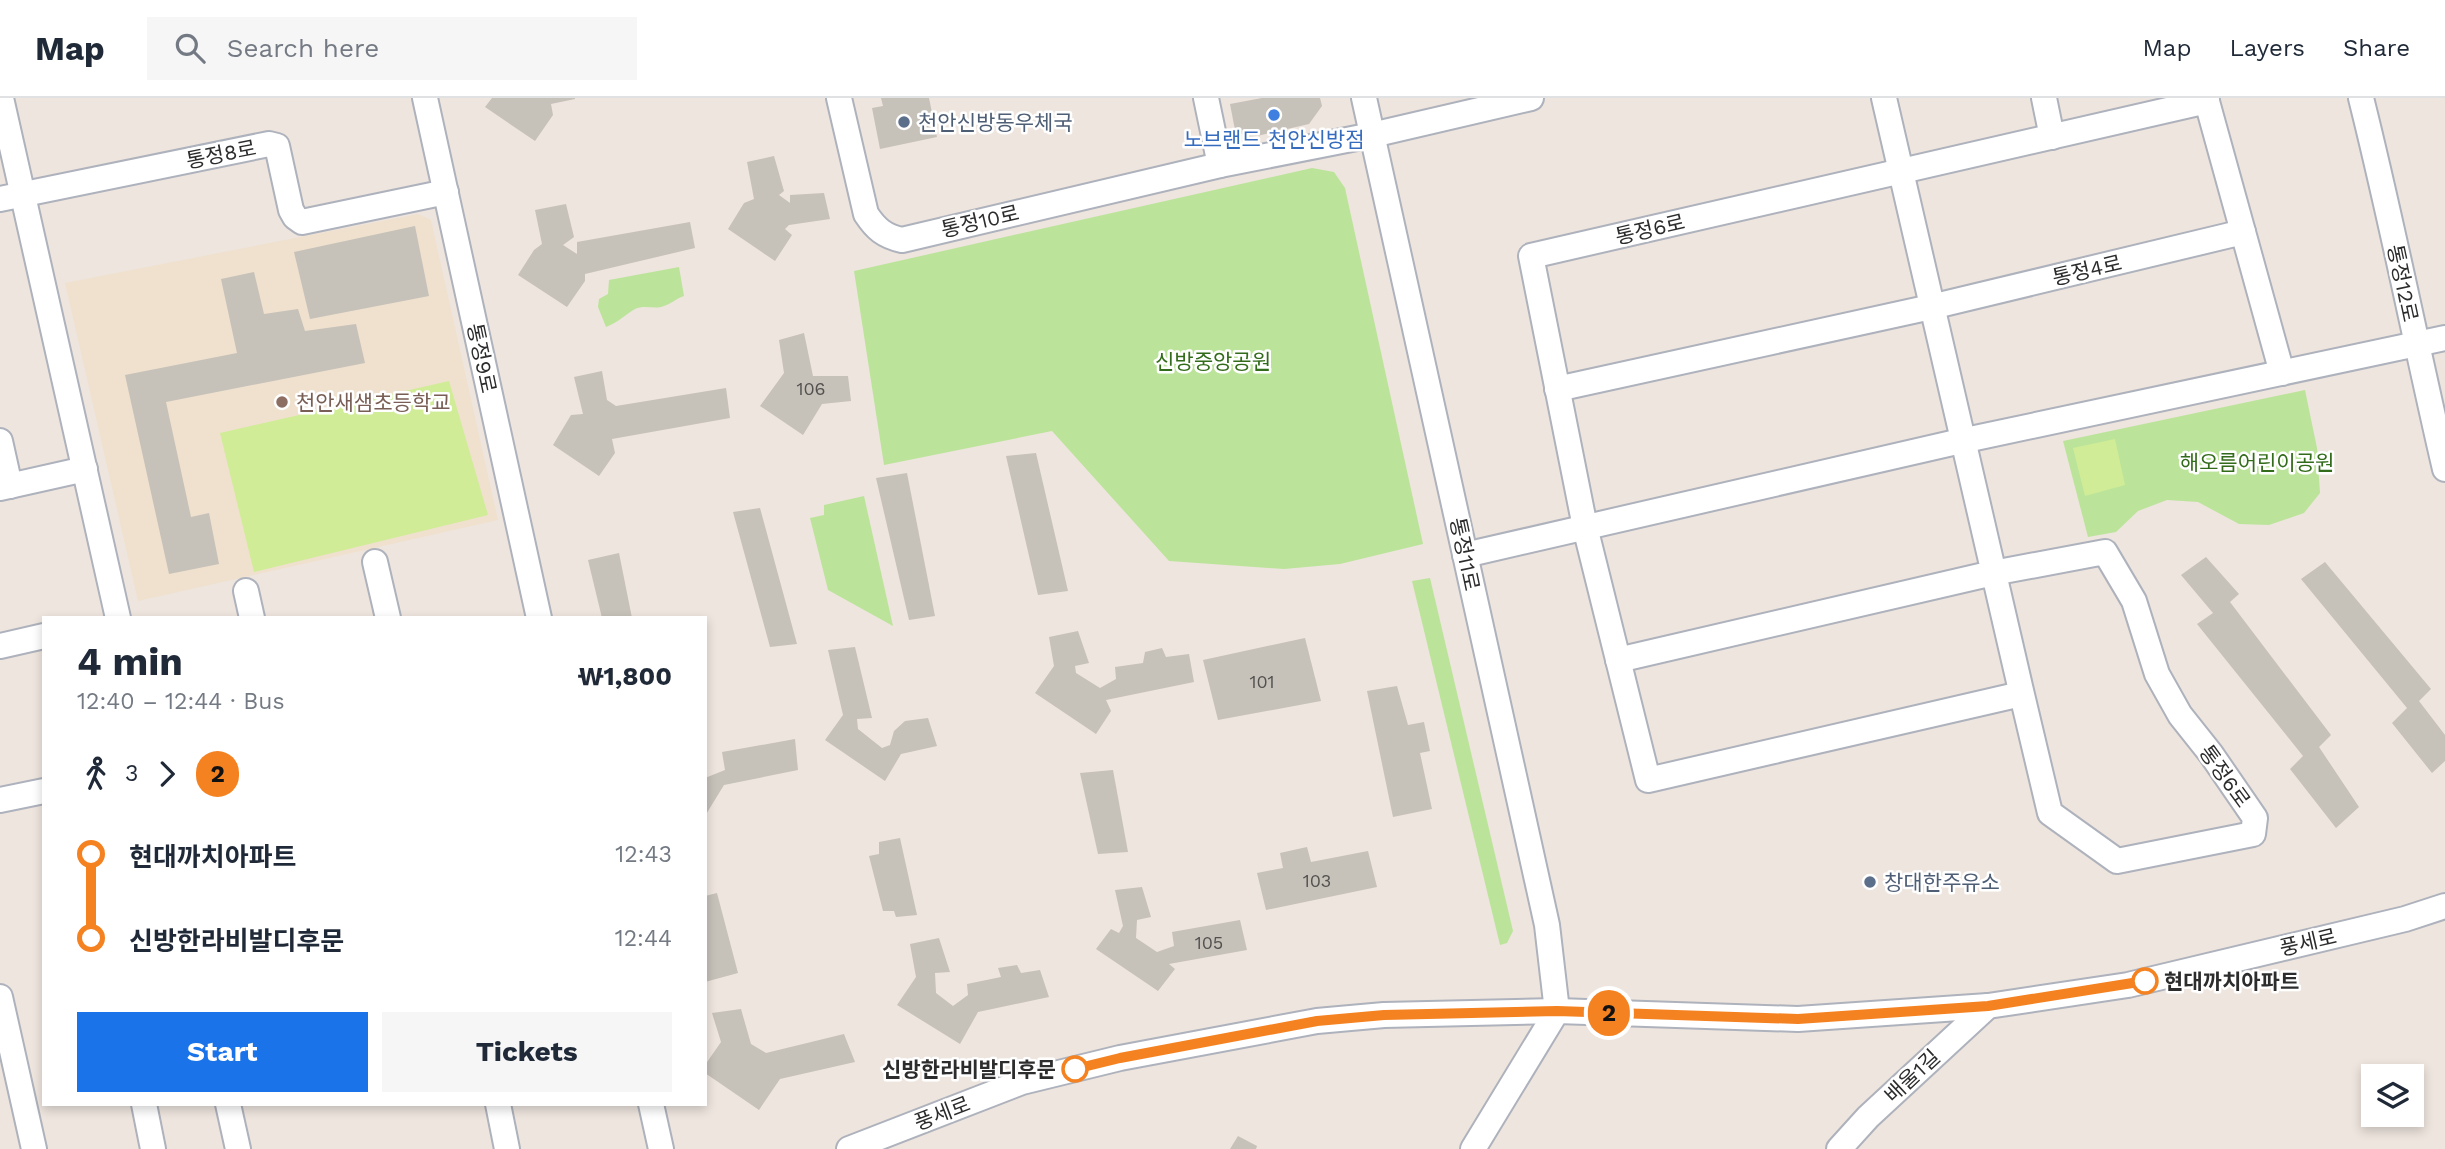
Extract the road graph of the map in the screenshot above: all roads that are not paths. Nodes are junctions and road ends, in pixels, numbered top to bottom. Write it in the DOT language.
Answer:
graph roads {
  1 [pos="1,98"];
  2 [pos="425,98"];
  3 [pos="839,98"];
  4 [pos="1206,98"];
  5 [pos="1364,98"];
  6 [pos="1884,98"];
  7 [pos="2044,98"];
  8 [pos="2361,98"];
  9 [pos="1525,99"];
  10 [pos="2206,99"];
  11 [pos="1372,135"];
  12 [pos="2052,137"];
  13 [pos="1220,165"];
  14 [pos="1901,172"];
  15 [pos="446,192"];
  16 [pos="11,196"];
  17 [pos="2243,232"];
  18 [pos="1931,307"];
  19 [pos="2445,338"];
  20 [pos="2416,344"];
  21 [pos="2282,373"];
  22 [pos="1557,388"];
  23 [pos="0,441"];
  24 [pos="1961,441"];
  25 [pos="2445,468"];
  26 [pos="85,469"];
  27 [pos="5,487"];
  28 [pos="1585,527"];
  29 [pos="1465,555"];
  30 [pos="375,562"];
  31 [pos="1993,573"];
  32 [pos="246,591"];
  33 [pos="118,616"];
  34 [pos="252,616"];
  35 [pos="388,616"];
  36 [pos="539,616"];
  37 [pos="42,636"];
  38 [pos="0,646"];
  39 [pos="1618,660"];
  40 [pos="2021,694"];
  41 [pos="42,791"];
  42 [pos="0,800"];
  43 [pos="2445,906"];
  44 [pos="0,997"];
  45 [pos="1988,1006"];
  46 [pos="1557,1011"];
  47 [pos="144,1106"];
  48 [pos="228,1106"];
  49 [pos="498,1106"];
  50 [pos="651,1106"];
  51 [pos="34,1149"];
  52 [pos="153,1149"];
  53 [pos="238,1149"];
  54 [pos="507,1149"];
  55 [pos="661,1149"];
  56 [pos="849,1149"];
  57 [pos="1473,1149"];
  58 [pos="1839,1149"];
  1 -- 16 [label="street"];
  2 -- 15 [label="street, 통정9로"];
  3 -- 13 [label="street, 통정10로"];
  4 -- 13 [label="street"];
  5 -- 11 [label="street, 통정11로"];
  6 -- 14 [label="street"];
  7 -- 12 [label="street"];
  8 -- 20 [label="street, 통정12로"];
  9 -- 11 [label="street, 통정10로"];
  10 -- 12 [label="street"];
  10 -- 17 [label="street"];
  11 -- 13 [label="street, 통정10로"];
  11 -- 29 [label="street, 통정11로"];
  12 -- 14 [label="street"];
  14 -- 18 [label="street"];
  14 -- 22 [label="street, 통정6로"];
  15 -- 16 [label="street, 통정8로"];
  15 -- 36 [label="street, 통정9로"];
  16 -- 26 [label="street"];
  17 -- 18 [label="street, 통정4로"];
  17 -- 21 [label="street"];
  18 -- 22 [label="street"];
  18 -- 24 [label="street"];
  19 -- 20 [label="street"];
  20 -- 21 [label="street"];
  20 -- 25 [label="street, 통정12로"];
  21 -- 24 [label="street"];
  22 -- 28 [label="street, 통정6로"];
  23 -- 27 [label="street"];
  24 -- 28 [label="street"];
  24 -- 31 [label="street, 통정6로"];
  26 -- 27 [label="street"];
  26 -- 33 [label="street"];
  28 -- 29 [label="street"];
  28 -- 39 [label="street, 통정6로"];
  29 -- 46 [label="street, 통정11로"];
  30 -- 35 [label="street"];
  31 -- 39 [label="street, 통정6로"];
  31 -- 40 [label="street, 통정6로"];
  31 -- 40 [label="street, 통정6로"];
  32 -- 34 [label="street"];
  37 -- 38 [label="street"];
  39 -- 40 [label="street, 통정6로"];
  41 -- 42 [label="street"];
  43 -- 45 [label="street, 풍세로"];
  44 -- 51 [label="street"];
  45 -- 46 [label="street, 풍세로"];
  45 -- 58 [label="street, 배울1길"];
  46 -- 56 [label="street, 풍세로"];
  46 -- 57 [label="street"];
  47 -- 52 [label="street"];
  48 -- 53 [label="street"];
  49 -- 54 [label="street"];
  50 -- 55 [label="street"];
}
